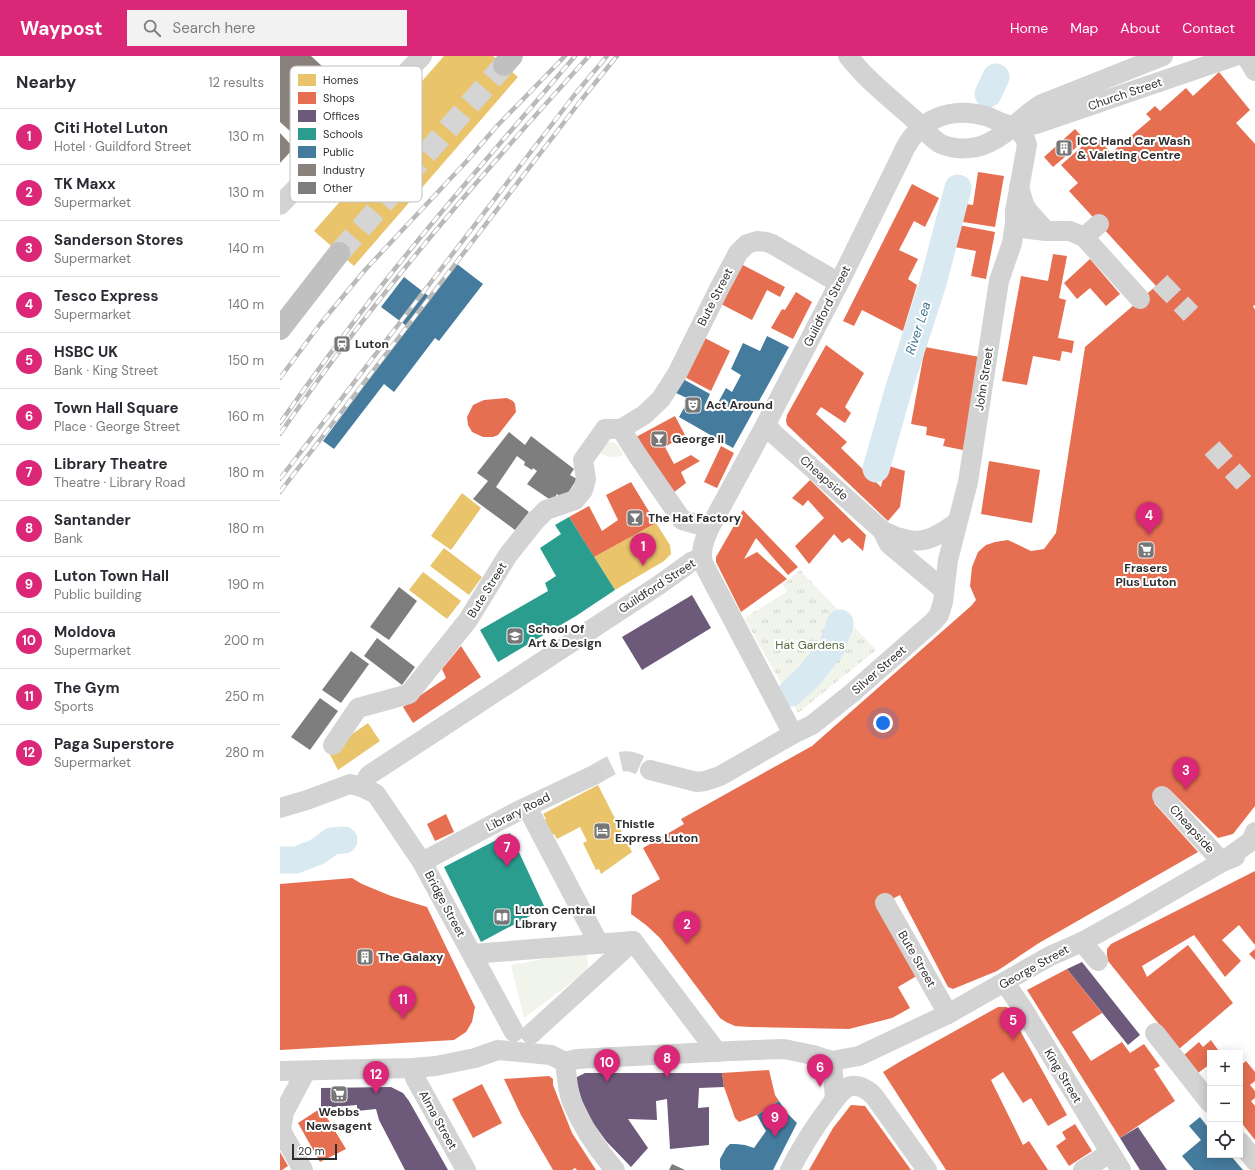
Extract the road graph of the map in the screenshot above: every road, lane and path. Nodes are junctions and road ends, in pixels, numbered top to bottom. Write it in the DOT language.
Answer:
graph roads {
  1 [pos="422,56"];
  2 [pos="848,56"];
  3 [pos="1163,56"];
  4 [pos="1235,56"];
  5 [pos="1246,56"];
  6 [pos="412,66"];
  7 [pos="1255,71"];
  8 [pos="922,126"];
  9 [pos="1014,126"];
  10 [pos="1020,187"];
  11 [pos="290,195"];
  12 [pos="280,205"];
  13 [pos="1015,223"];
  14 [pos="1099,224"];
  15 [pos="1046,231"];
  16 [pos="1084,237"];
  17 [pos="339,253"];
  18 [pos="839,283"];
  19 [pos="1140,299"];
  20 [pos="280,329"];
  21 [pos="766,424"];
  22 [pos="621,429"];
  23 [pos="957,522"];
  24 [pos="709,530"];
  25 [pos="883,530"];
  26 [pos="702,558"];
  27 [pos="944,590"];
  28 [pos="793,734"];
  29 [pos="333,744"];
  30 [pos="650,770"];
  31 [pos="594,774"];
  32 [pos="362,787"];
  33 [pos="1162,796"];
  34 [pos="527,807"];
  35 [pos="280,808"];
  36 [pos="1255,832"];
  37 [pos="1255,848"];
  38 [pos="422,862"];
  39 [pos="1222,862"];
  40 [pos="885,903"];
  41 [pos="633,941"];
  42 [pos="1082,942"];
  43 [pos="599,944"];
  44 [pos="472,954"];
  45 [pos="1098,961"];
  46 [pos="1005,983"];
  47 [pos="948,1014"];
  48 [pos="1155,1033"];
  49 [pos="717,1052"];
  50 [pos="832,1061"];
  51 [pos="565,1062"];
  52 [pos="412,1068"];
  53 [pos="280,1071"];
  54 [pos="306,1071"];
  55 [pos="836,1099"];
  56 [pos="1207,1099"];
  57 [pos="280,1130"];
  58 [pos="1243,1146"];
  59 [pos="1110,1153"];
  60 [pos="1255,1161"];
  61 [pos="303,1170"];
  62 [pos="466,1170"];
  63 [pos="615,1170"];
  64 [pos="790,1170"];
  65 [pos="927,1170"];
  66 [pos="1083,1170"];
  67 [pos="1121,1170"];
  1 -- 6 [label="street"];
  2 -- 8 [label="street, Church Street"];
  3 -- 9 [label="street, Church Street"];
  4 -- 9 [label="street, Church Street"];
  5 -- 7 [label="street"];
  8 -- 9 [label="street, Church Street"];
  8 -- 9 [label="street, Church Street"];
  8 -- 18 [label="street, Guildford Street"];
  9 -- 10 [label="street, John Street"];
  10 -- 13 [label="street, John Street"];
  10 -- 15 [label="street"];
  11 -- 12 [label="street"];
  13 -- 15 [label="street"];
  13 -- 23 [label="street, John Street"];
  14 -- 16 [label="street"];
  15 -- 16 [label="street"];
  16 -- 19 [label="street"];
  17 -- 20 [label="highway"];
  18 -- 21 [label="street, Guildford Street"];
  18 -- 22 [label="street, Bute Street"];
  21 -- 24 [label="street, Guildford Street"];
  21 -- 25 [label="street, Cheapside"];
  22 -- 24 [label="street"];
  22 -- 29 [label="street, Bute Street"];
  23 -- 25 [label="street"];
  23 -- 27 [label="street, John Street"];
  24 -- 26 [label="street, Guildford Street"];
  25 -- 27 [label="street"];
  26 -- 28 [label="street"];
  26 -- 32 [label="street, Guildford Street"];
  27 -- 28 [label="street, Silver Street"];
  28 -- 30 [label="street"];
  31 -- 34 [label="street, Library Road"];
  32 -- 35 [label="street"];
  32 -- 38 [label="street, Bridge Street"];
  33 -- 39 [label="street, Cheapside"];
  34 -- 38 [label="street, Library Road"];
  34 -- 43 [label="street"];
  36 -- 39 [label="street, George Street"];
  37 -- 39 [label="street"];
  38 -- 44 [label="street, Bridge Street"];
  39 -- 42 [label="street, George Street"];
  40 -- 47 [label="street, Bute Street"];
  41 -- 43 [label="street"];
  41 -- 44 [label="street, Bridge Street"];
  41 -- 49 [label="street"];
  42 -- 45 [label="street"];
  42 -- 46 [label="street, George Street"];
  43 -- 44 [label="street"];
  46 -- 47 [label="street, George Street"];
  46 -- 59 [label="street, King Street"];
  47 -- 50 [label="street, George Street"];
  48 -- 56 [label="street"];
  49 -- 50 [label="street"];
  49 -- 51 [label="street"];
  50 -- 55 [label="street"];
  51 -- 52 [label="street"];
  51 -- 63 [label="street"];
  52 -- 54 [label="street"];
  52 -- 62 [label="street, Alma Street"];
  53 -- 54 [label="street"];
  54 -- 57 [label="street"];
  55 -- 64 [label="street"];
  55 -- 65 [label="street"];
  57 -- 61 [label="street"];
  58 -- 60 [label="street"];
  59 -- 66 [label="street"];
  59 -- 67 [label="street, King Street"];
}
